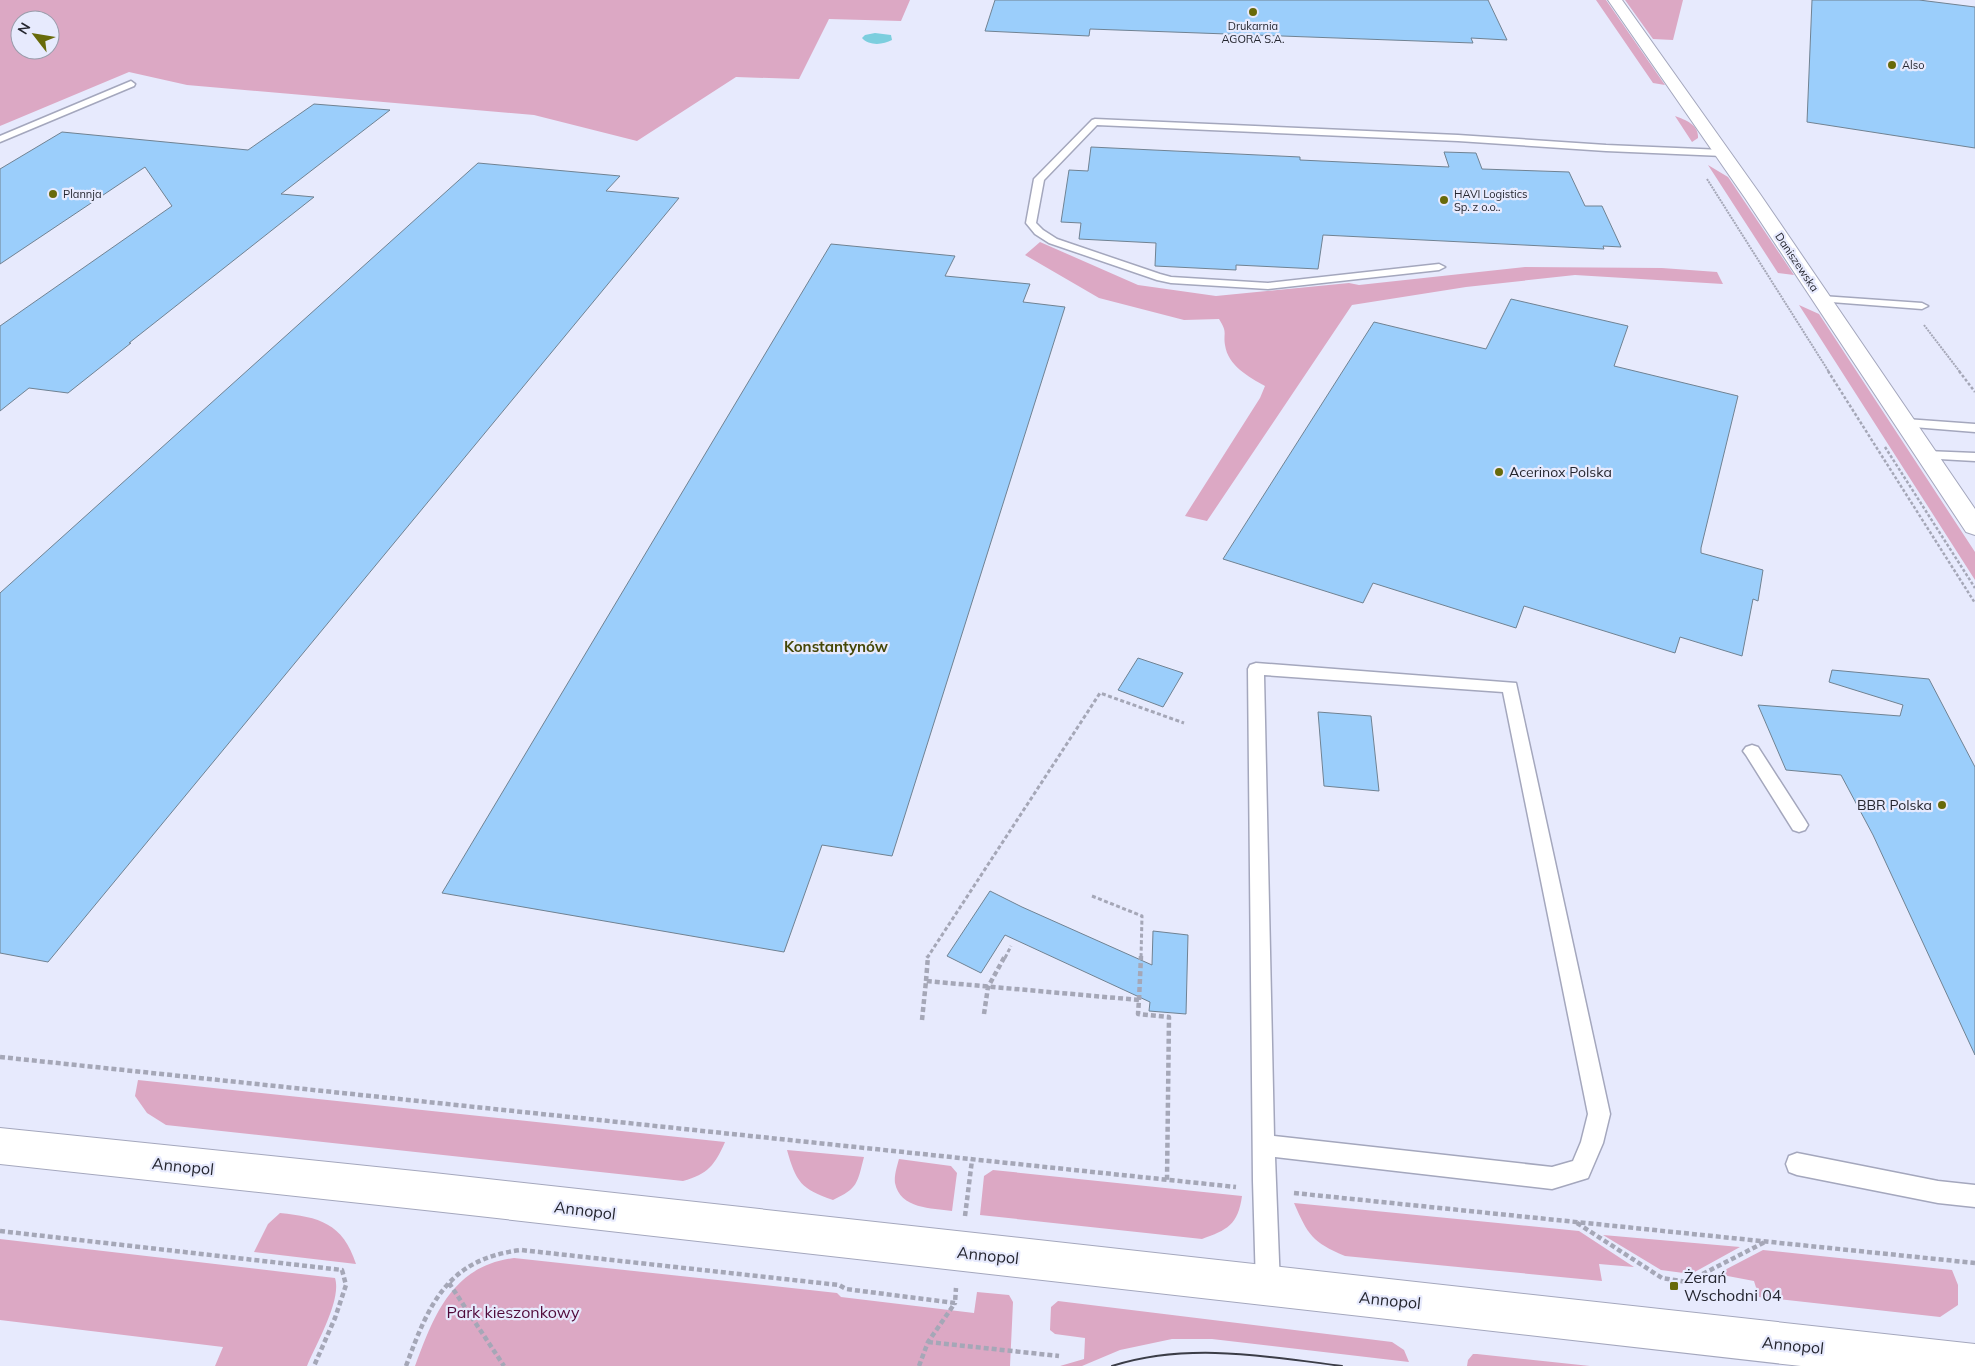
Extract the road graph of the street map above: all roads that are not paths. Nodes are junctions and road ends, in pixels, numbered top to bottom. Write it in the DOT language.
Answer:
graph roads {
  1 [pos="1616,0"];
  2 [pos="131,84"];
  3 [pos="0,139"];
  4 [pos="1723,153"];
  5 [pos="1439,268"];
  6 [pos="1822,299"];
  7 [pos="1922,306"];
  8 [pos="1906,423"];
  9 [pos="1975,428"];
  10 [pos="1926,454"];
  11 [pos="1975,457"];
  12 [pos="1975,527"];
  13 [pos="1752,750"];
  14 [pos="1799,825"];
  15 [pos="1264,1145"];
  16 [pos="0,1146"];
  17 [pos="1797,1164"];
  18 [pos="1975,1196"];
  19 [pos="1268,1286"];
  20 [pos="1975,1365"];
  1 -- 4 [label="street, Daniszewska"];
  2 -- 3 [label="lane"];
  4 -- 5 [label="lane"];
  4 -- 6 [label="street, Daniszewska"];
  6 -- 7 [label="lane"];
  6 -- 8 [label="street, Daniszewska"];
  8 -- 9 [label="lane"];
  8 -- 10 [label="street, Daniszewska"];
  10 -- 11 [label="lane"];
  10 -- 12 [label="street, Daniszewska"];
  13 -- 14 [label="lane"];
  15 -- 15 [label="lane"];
  15 -- 19 [label="lane"];
  16 -- 19 [label="street, Annopol"];
  17 -- 18 [label="lane"];
  19 -- 20 [label="street, Annopol"];
}
